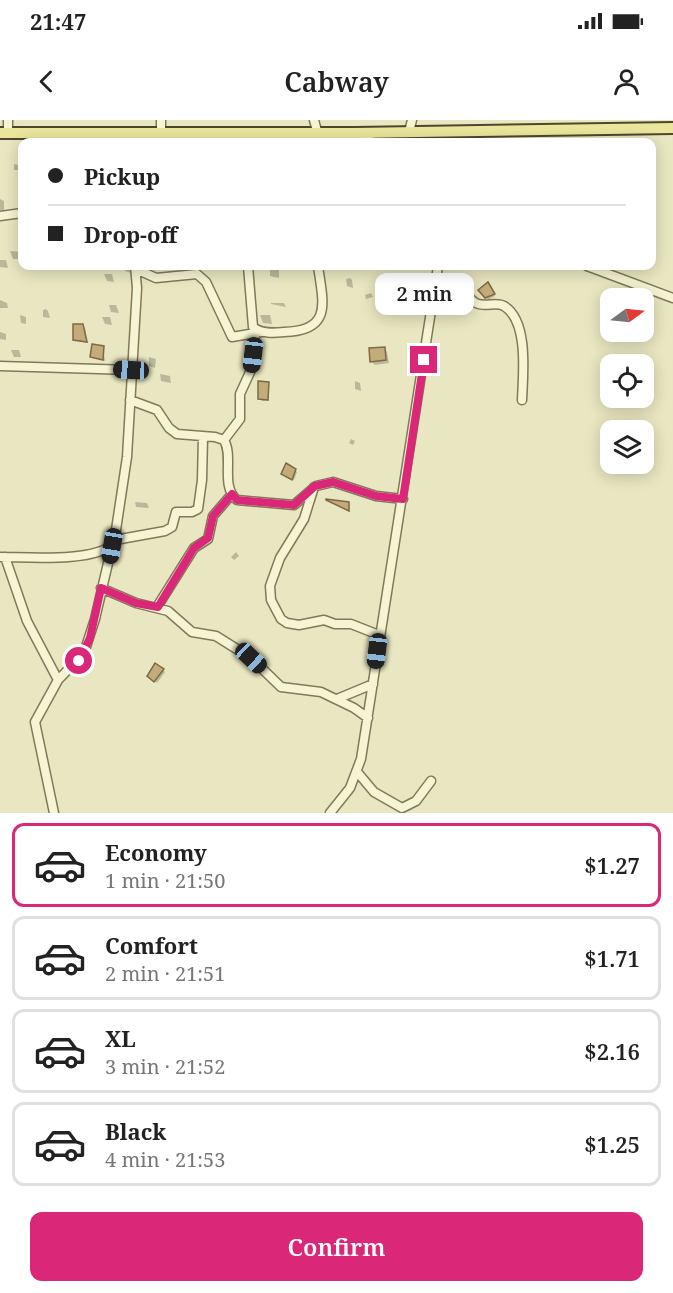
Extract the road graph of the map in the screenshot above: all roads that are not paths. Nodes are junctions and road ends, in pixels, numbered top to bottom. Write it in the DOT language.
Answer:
graph roads {
  1 [pos="8,120"];
  2 [pos="161,120"];
  3 [pos="412,120"];
  4 [pos="636,123"];
  5 [pos="673,128"];
  6 [pos="313,131"];
  7 [pos="161,132"];
  8 [pos="409,132"];
  9 [pos="4,133"];
  10 [pos="355,133"];
  11 [pos="132,137"];
  12 [pos="234,137"];
  13 [pos="365,138"];
  14 [pos="18,214"];
  15 [pos="0,216"];
  16 [pos="135,270"];
  17 [pos="141,270"];
  18 [pos="248,270"];
  19 [pos="318,270"];
  20 [pos="437,270"];
  21 [pos="598,270"];
  22 [pos="433,298"];
  23 [pos="673,298"];
  24 [pos="258,333"];
  25 [pos="0,366"];
  26 [pos="131,370"];
  27 [pos="130,400"];
  28 [pos="522,400"];
  29 [pos="203,437"];
  30 [pos="224,440"];
  31 [pos="314,487"];
  32 [pos="232,494"];
  33 [pos="403,499"];
  34 [pos="114,543"];
  35 [pos="3,557"];
  36 [pos="101,588"];
  37 [pos="158,607"];
  38 [pos="379,635"];
  39 [pos="58,680"];
  40 [pos="373,684"];
  41 [pos="337,699"];
  42 [pos="368,718"];
  43 [pos="358,773"];
  44 [pos="431,781"];
  45 [pos="54,813"];
  46 [pos="330,813"];
  1 -- 9 [label="street"];
  2 -- 7 [label="street"];
  3 -- 8 [label="street"];
  4 -- 5 [label="main road"];
  4 -- 8 [label="main road"];
  6 -- 10 [label="main road"];
  6 -- 12 [label="main road"];
  7 -- 11 [label="main road"];
  7 -- 12 [label="main road"];
  8 -- 10 [label="main road"];
  9 -- 11 [label="main road"];
  10 -- 13 [label="street"];
  14 -- 15 [label="street"];
  16 -- 26 [label="street"];
  17 -- 24 [label="street"];
  18 -- 24 [label="street"];
  19 -- 24 [label="street"];
  20 -- 22 [label="street"];
  21 -- 23 [label="street"];
  22 -- 28 [label="street"];
  22 -- 33 [label="street"];
  24 -- 30 [label="street"];
  25 -- 26 [label="street"];
  26 -- 27 [label="street"];
  27 -- 29 [label="street"];
  27 -- 34 [label="street"];
  29 -- 30 [label="street"];
  29 -- 34 [label="street"];
  30 -- 32 [label="street"];
  31 -- 32 [label="street"];
  31 -- 33 [label="street"];
  31 -- 38 [label="street"];
  32 -- 37 [label="street"];
  33 -- 38 [label="street"];
  34 -- 35 [label="street"];
  34 -- 36 [label="street"];
  35 -- 39 [label="street"];
  36 -- 37 [label="street"];
  36 -- 39 [label="street"];
  37 -- 41 [label="street"];
  38 -- 40 [label="street"];
  39 -- 45 [label="street"];
  40 -- 41 [label="street"];
  40 -- 42 [label="street"];
  41 -- 42 [label="street"];
  42 -- 43 [label="street"];
  43 -- 44 [label="street"];
  43 -- 46 [label="street"];
}
